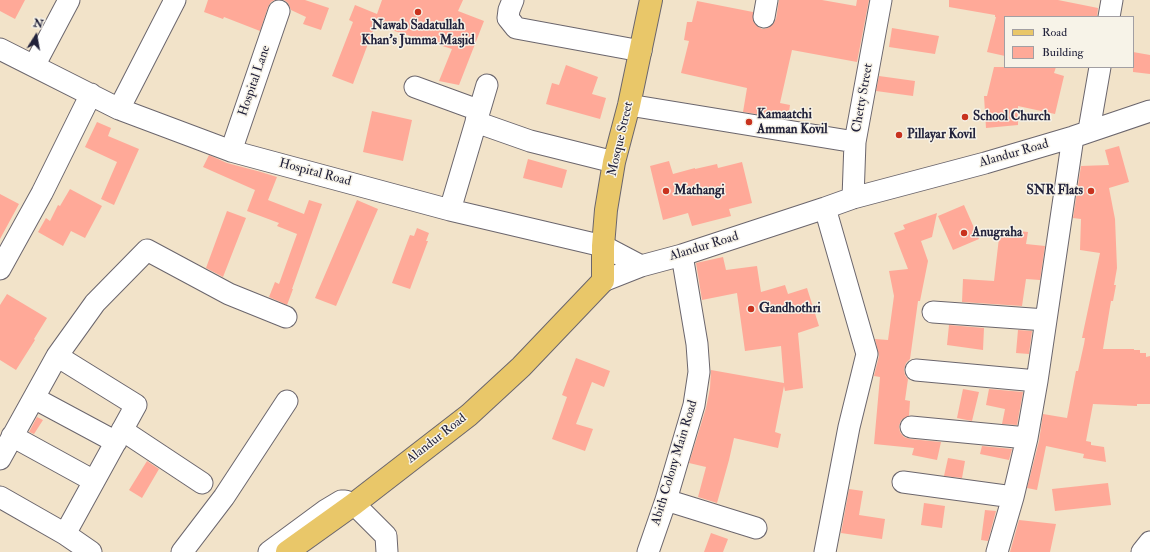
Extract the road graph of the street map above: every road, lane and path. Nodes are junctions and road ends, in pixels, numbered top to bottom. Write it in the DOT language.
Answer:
graph roads {
  1 [pos="69,0"];
  2 [pos="175,0"];
  3 [pos="513,0"];
  4 [pos="651,0"];
  5 [pos="881,0"];
  6 [pos="1112,0"];
  7 [pos="279,11"];
  8 [pos="1109,16"];
  9 [pos="0,49"];
  10 [pos="641,51"];
  11 [pos="34,66"];
  12 [pos="1100,68"];
  13 [pos="487,85"];
  14 [pos="415,87"];
  15 [pos="92,94"];
  16 [pos="629,105"];
  17 [pos="119,109"];
  18 [pos="1150,111"];
  19 [pos="476,122"];
  20 [pos="1081,134"];
  21 [pos="855,142"];
  22 [pos="230,151"];
  23 [pos="614,162"];
  24 [pos="853,198"];
  25 [pos="825,208"];
  26 [pos="450,210"];
  27 [pos="603,246"];
  28 [pos="682,255"];
  29 [pos="641,266"];
  30 [pos="0,270"];
  31 [pos="604,281"];
  32 [pos="933,312"];
  33 [pos="286,317"];
  34 [pos="1046,320"];
  35 [pos="57,356"];
  36 [pos="916,370"];
  37 [pos="1037,381"];
  38 [pos="34,398"];
  39 [pos="287,401"];
  40 [pos="911,427"];
  41 [pos="12,436"];
  42 [pos="119,436"];
  43 [pos="1027,438"];
  44 [pos="0,459"];
  45 [pos="94,481"];
  46 [pos="902,482"];
  47 [pos="202,483"];
  48 [pos="0,497"];
  49 [pos="1013,497"];
  50 [pos="666,500"];
  51 [pos="354,504"];
  52 [pos="756,528"];
  53 [pos="65,534"];
  54 [pos="1150,542"];
  55 [pos="91,552"];
  56 [pos="182,552"];
  57 [pos="269,552"];
  58 [pos="287,552"];
  59 [pos="387,552"];
  60 [pos="648,552"];
  61 [pos="825,552"];
  62 [pos="997,552"];
  63 [pos="1142,552"];
  1 -- 11 [label="street"];
  2 -- 17 [label="street"];
  3 -- 10 [label="street"];
  4 -- 10 [label="main road, Mosque Street"];
  5 -- 21 [label="street, Chetty Street"];
  6 -- 8 [label="street"];
  7 -- 22 [label="street, Hospital Lane"];
  9 -- 11 [label="street, Hospital Road"];
  10 -- 16 [label="main road, Mosque Street"];
  11 -- 15 [label="street, Hospital Road"];
  12 -- 20 [label="street"];
  13 -- 19 [label="street"];
  14 -- 19 [label="street"];
  15 -- 17 [label="street, Hospital Road"];
  15 -- 30 [label="street"];
  16 -- 21 [label="street"];
  16 -- 23 [label="main road, Mosque Street"];
  17 -- 22 [label="street, Hospital Road"];
  18 -- 20 [label="street, Alandur Road"];
  19 -- 23 [label="street"];
  19 -- 26 [label="street"];
  20 -- 24 [label="street, Alandur Road"];
  20 -- 34 [label="street"];
  21 -- 24 [label="street, Chetty Street"];
  22 -- 26 [label="street, Hospital Road"];
  23 -- 27 [label="main road, Mosque Street"];
  24 -- 25 [label="street, Alandur Road"];
  25 -- 28 [label="street, Alandur Road"];
  25 -- 61 [label="street"];
  26 -- 27 [label="street, Hospital Road"];
  27 -- 29 [label="street, Hospital Road"];
  27 -- 31 [label="main road, Mosque Street"];
  28 -- 29 [label="street, Alandur Road"];
  28 -- 50 [label="street, Abith Colony Main Road"];
  29 -- 31 [label="street, Alandur Road"];
  31 -- 51 [label="main road, Alandur Road"];
  32 -- 34 [label="street"];
  33 -- 35 [label="street"];
  34 -- 37 [label="street"];
  35 -- 38 [label="street"];
  35 -- 42 [label="street"];
  36 -- 37 [label="street"];
  37 -- 43 [label="street"];
  38 -- 41 [label="street"];
  38 -- 42 [label="street"];
  39 -- 56 [label="street"];
  40 -- 43 [label="street"];
  41 -- 44 [label="street"];
  41 -- 45 [label="street"];
  42 -- 45 [label="street"];
  42 -- 47 [label="street"];
  43 -- 49 [label="street"];
  45 -- 53 [label="street"];
  46 -- 49 [label="street"];
  48 -- 53 [label="street"];
  49 -- 62 [label="street"];
  50 -- 52 [label="street"];
  50 -- 60 [label="street, Abith Colony Main Road"];
  51 -- 57 [label="street"];
  51 -- 58 [label="main road, Alandur Road"];
  51 -- 59 [label="street"];
  53 -- 55 [label="street"];
  54 -- 63 [label="street"];
}
